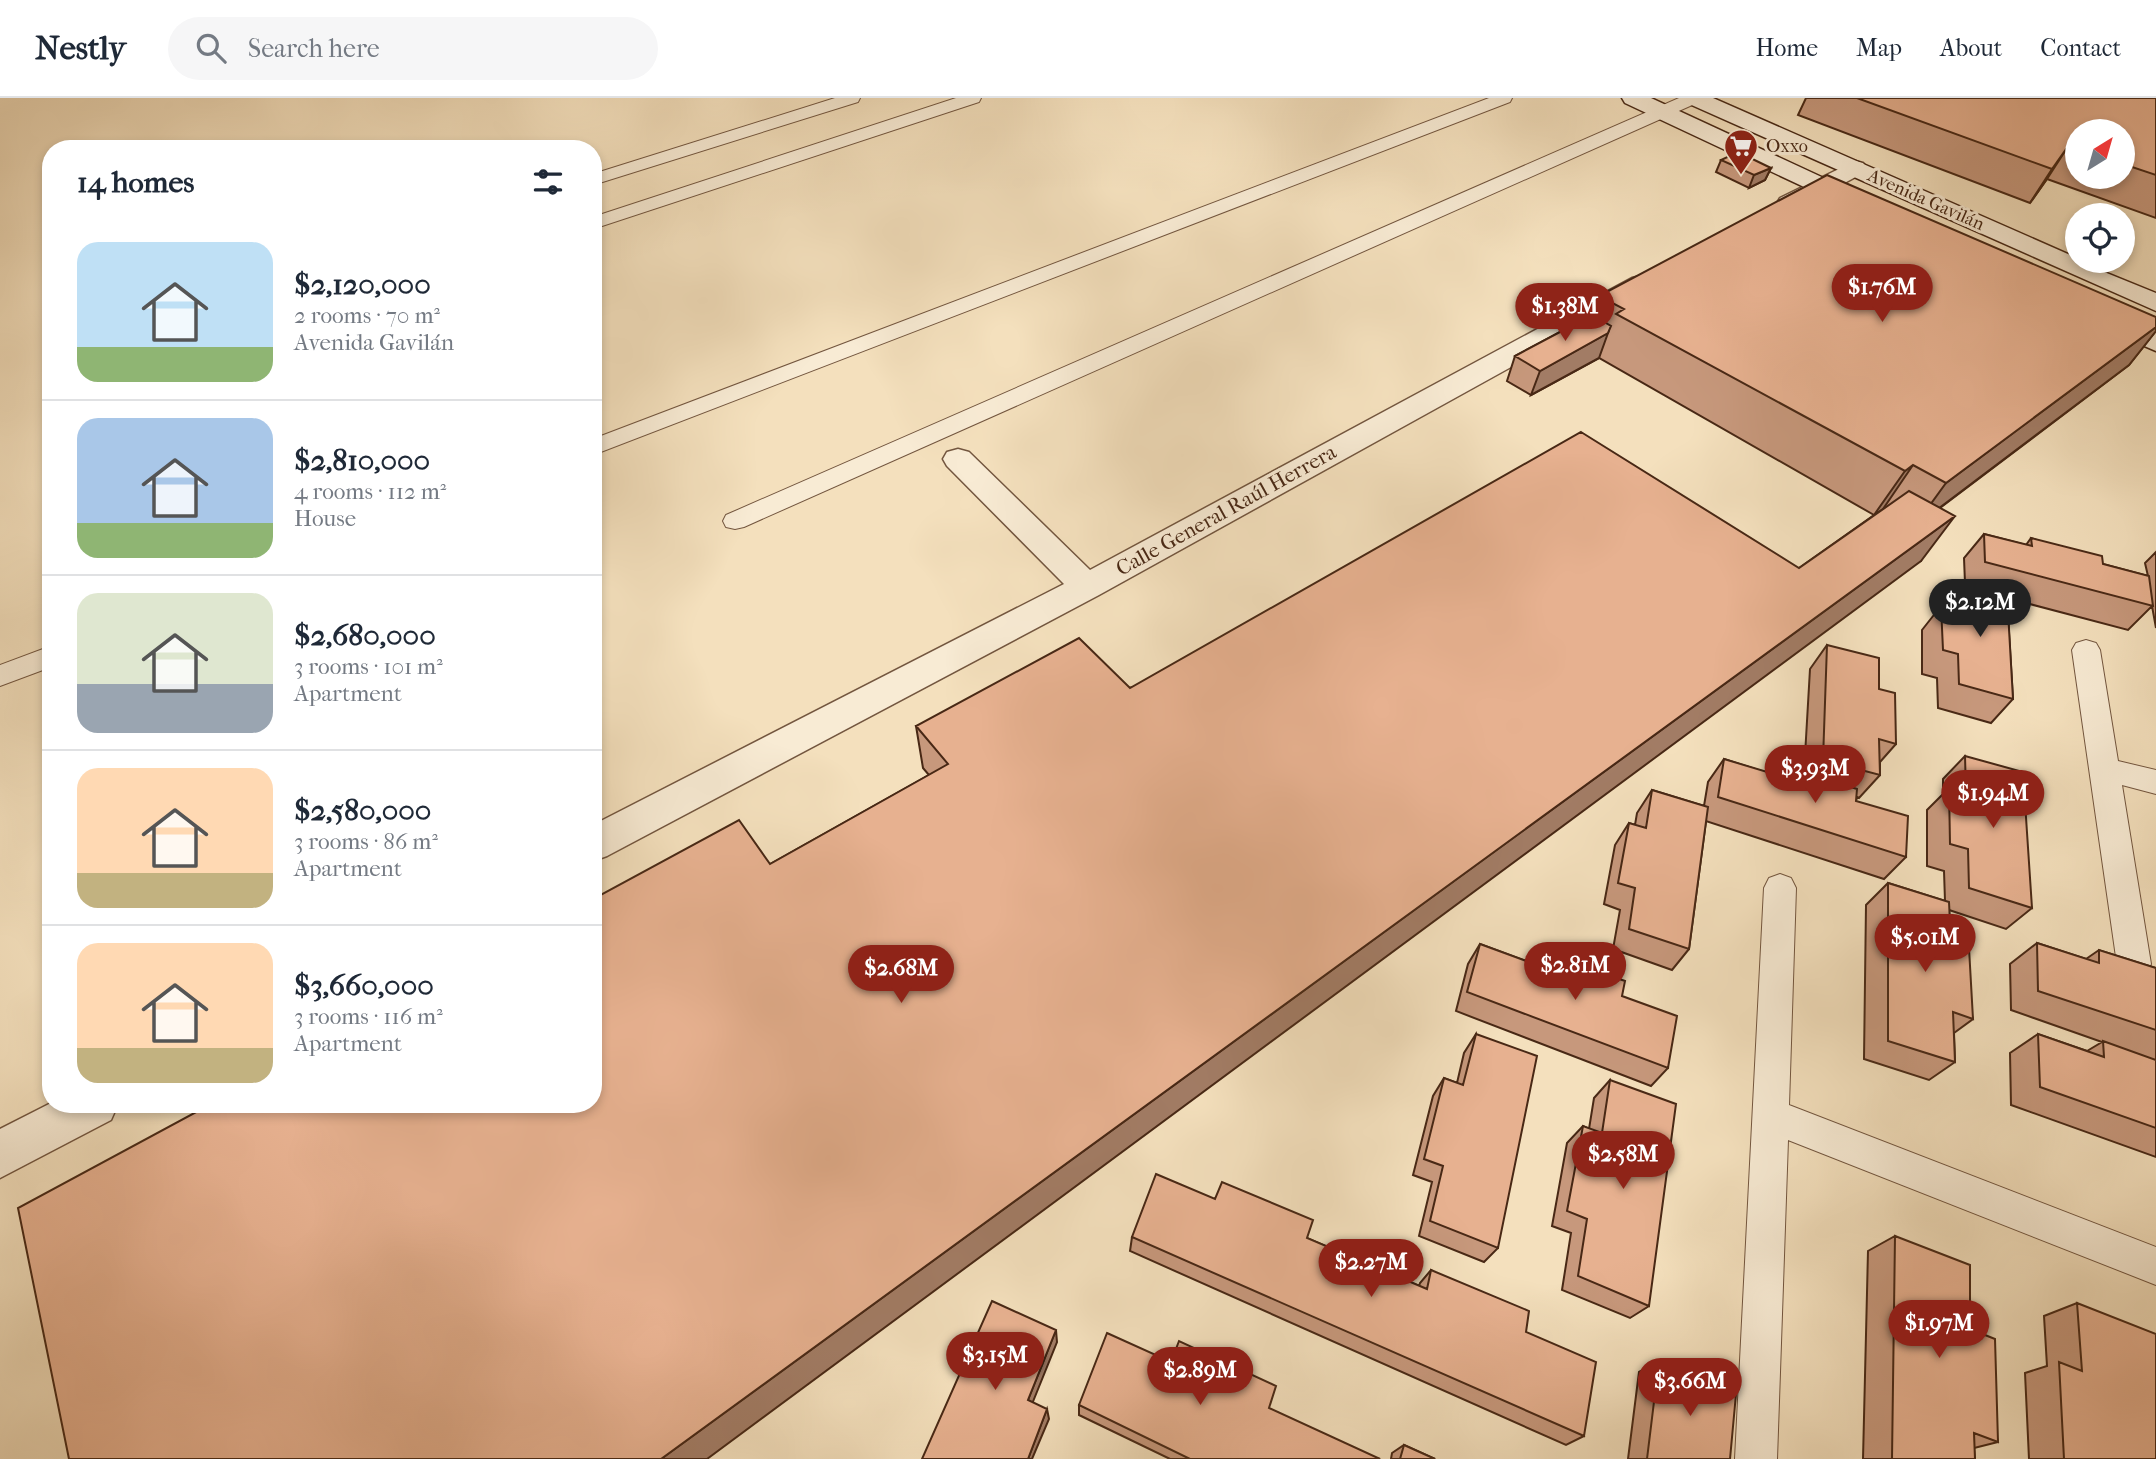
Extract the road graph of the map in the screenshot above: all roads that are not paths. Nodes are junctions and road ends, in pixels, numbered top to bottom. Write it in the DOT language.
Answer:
graph roads {
  1 [pos="852,98"];
  2 [pos="973,98"];
  3 [pos="1504,98"];
  4 [pos="1633,98"];
  5 [pos="1694,98"];
  6 [pos="948,101"];
  7 [pos="1661,111"];
  8 [pos="1855,168"];
  9 [pos="602,177"];
  10 [pos="1821,186"];
  11 [pos="1883,215"];
  12 [pos="602,218"];
  13 [pos="1759,219"];
  14 [pos="1662,272"];
  15 [pos="2156,303"];
  16 [pos="2081,308"];
  17 [pos="2156,343"];
  18 [pos="602,445"];
  19 [pos="958,459"];
  20 [pos="735,521"];
  21 [pos="1087,587"];
  22 [pos="2086,650"];
  23 [pos="42,660"];
  24 [pos="0,676"];
  25 [pos="2104,769"];
  26 [pos="2156,782"];
  27 [pos="602,839"];
  28 [pos="1780,888"];
  29 [pos="2134,964"];
  30 [pos="78,1113"];
  31 [pos="1771,1116"];
  32 [pos="0,1154"];
  33 [pos="2156,1266"];
  34 [pos="1756,1459"];
  1 -- 9 [label="lane"];
  2 -- 6 [label="lane"];
  3 -- 18 [label="lane"];
  4 -- 7 [label="street, Avenida Gavilán"];
  5 -- 7 [label="lane"];
  5 -- 8 [label="street, Avenida Gavilán"];
  6 -- 12 [label="lane"];
  7 -- 10 [label="street, Avenida Gavilán"];
  7 -- 20 [label="lane"];
  8 -- 10 [label="street"];
  8 -- 15 [label="street, Avenida Gavilán"];
  10 -- 11 [label="street, Avenida Gavilán"];
  10 -- 13 [label="street"];
  14 -- 21 [label="street, Calle General Raúl Herrera"];
  16 -- 17 [label="street"];
  19 -- 21 [label="street"];
  21 -- 27 [label="street, Calle General Raúl Herrera"];
  22 -- 25 [label="lane"];
  23 -- 24 [label="lane"];
  25 -- 26 [label="lane"];
  25 -- 29 [label="lane"];
  28 -- 31 [label="lane"];
  30 -- 32 [label="street"];
  31 -- 33 [label="lane"];
  31 -- 34 [label="lane"];
}
